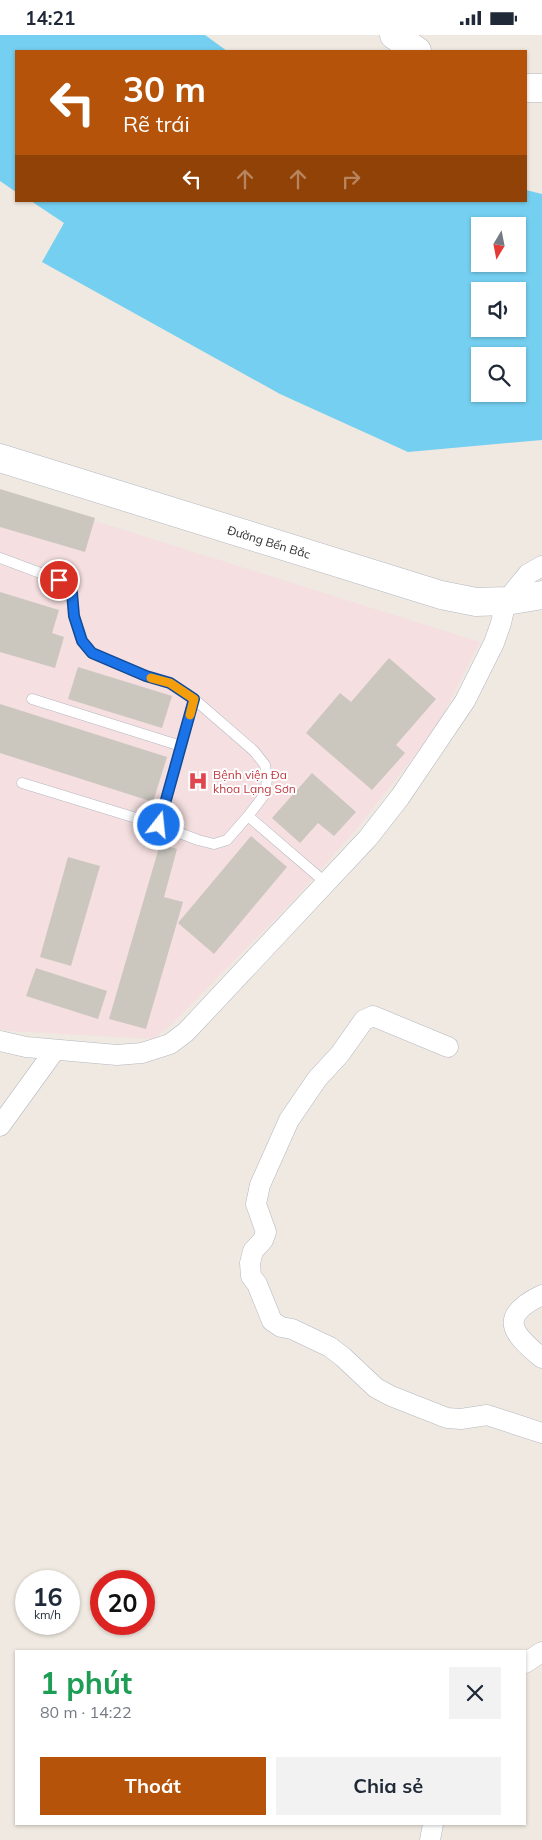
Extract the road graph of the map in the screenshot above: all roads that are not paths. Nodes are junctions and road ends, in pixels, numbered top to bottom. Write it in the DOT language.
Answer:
graph roads {
  1 [pos="394,35"];
  2 [pos="416,50"];
  3 [pos="527,88"];
  4 [pos="542,89"];
  5 [pos="0,458"];
  6 [pos="0,558"];
  7 [pos="542,566"];
  8 [pos="542,595"];
  9 [pos="506,601"];
  10 [pos="32,699"];
  11 [pos="194,699"];
  12 [pos="181,746"];
  13 [pos="22,783"];
  14 [pos="248,816"];
  15 [pos="159,825"];
  16 [pos="326,883"];
  17 [pos="0,1041"];
  18 [pos="448,1047"];
  19 [pos="55,1050"];
  20 [pos="0,1126"];
  21 [pos="542,1295"];
  22 [pos="542,1358"];
  23 [pos="542,1433"];
  24 [pos="542,1652"];
  25 [pos="526,1662"];
  26 [pos="433,1825"];
  27 [pos="430,1840"];
  1 -- 2 [label="main road"];
  3 -- 4 [label="main road"];
  5 -- 9 [label="main road, Đường Bến Bắc"];
  6 -- 11 [label="lane"];
  7 -- 9 [label="street"];
  8 -- 9 [label="main road, Đường Bến Bắc"];
  9 -- 16 [label="street"];
  10 -- 12 [label="lane"];
  11 -- 12 [label="lane"];
  11 -- 14 [label="lane"];
  12 -- 15 [label="lane"];
  13 -- 15 [label="lane"];
  14 -- 15 [label="lane"];
  14 -- 16 [label="lane"];
  16 -- 19 [label="street"];
  17 -- 19 [label="street"];
  18 -- 23 [label="street"];
  19 -- 20 [label="street"];
  21 -- 22 [label="street"];
  24 -- 25 [label="street"];
  26 -- 27 [label="street"];
}
